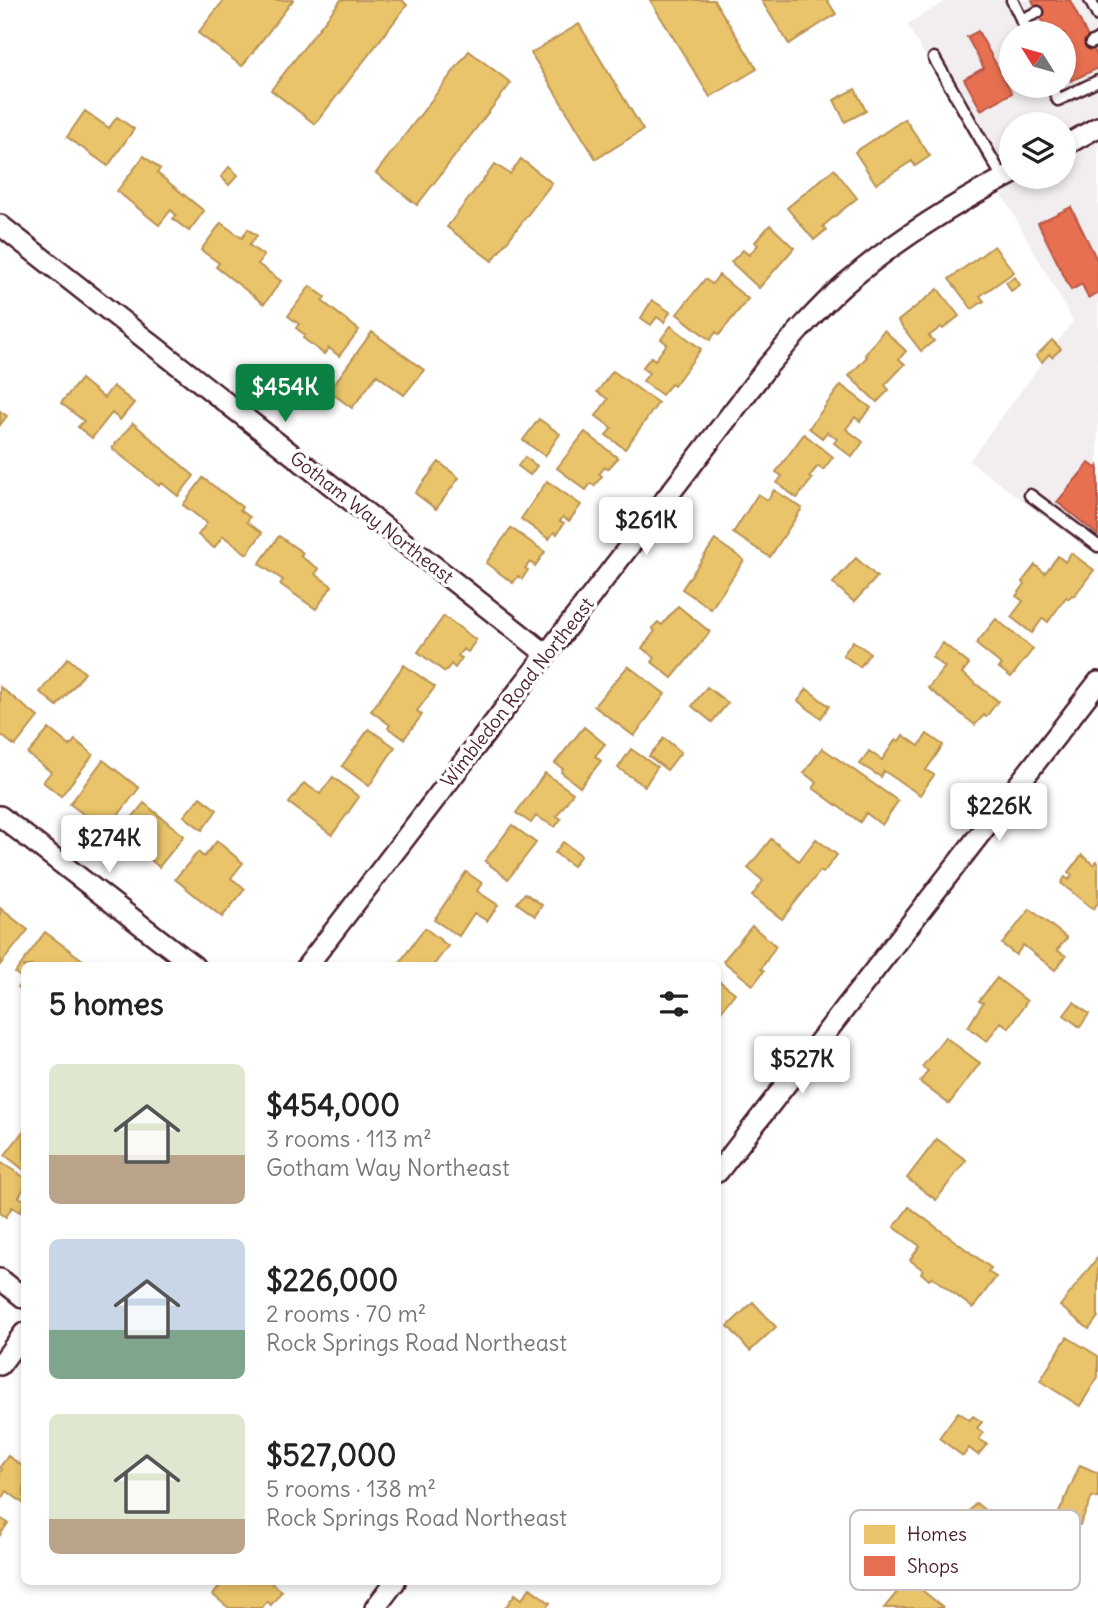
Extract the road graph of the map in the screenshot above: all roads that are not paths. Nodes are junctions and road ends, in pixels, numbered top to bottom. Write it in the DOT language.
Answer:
graph roads {
  1 [pos="1012,0"];
  2 [pos="1090,0"];
  3 [pos="1038,12"];
  4 [pos="1098,16"];
  5 [pos="1021,20"];
  6 [pos="934,58"];
  7 [pos="1098,81"];
  8 [pos="1076,91"];
  9 [pos="1098,127"];
  10 [pos="1076,139"];
  11 [pos="999,163"];
  12 [pos="999,180"];
  13 [pos="0,225"];
  14 [pos="1030,495"];
  15 [pos="1098,546"];
  16 [pos="546,654"];
  17 [pos="1098,682"];
  18 [pos="0,816"];
  19 [pos="189,962"];
  20 [pos="310,962"];
  21 [pos="721,1168"];
  22 [pos="0,1279"];
  23 [pos="21,1296"];
  24 [pos="21,1337"];
  25 [pos="0,1365"];
  26 [pos="393,1585"];
  27 [pos="375,1608"];
  1 -- 5 [label="lane"];
  2 -- 4 [label="lane"];
  3 -- 5 [label="lane"];
  6 -- 11 [label="lane"];
  7 -- 8 [label="lane"];
  9 -- 10 [label="street"];
  12 -- 16 [label="street, Wimbledon Road Northeast"];
  13 -- 16 [label="street, Gotham Way Northeast"];
  14 -- 15 [label="lane"];
  16 -- 20 [label="street, Wimbledon Road Northeast"];
  17 -- 21 [label="street"];
  18 -- 19 [label="street"];
  22 -- 23 [label="street"];
  24 -- 25 [label="street"];
  26 -- 27 [label="street"];
}
